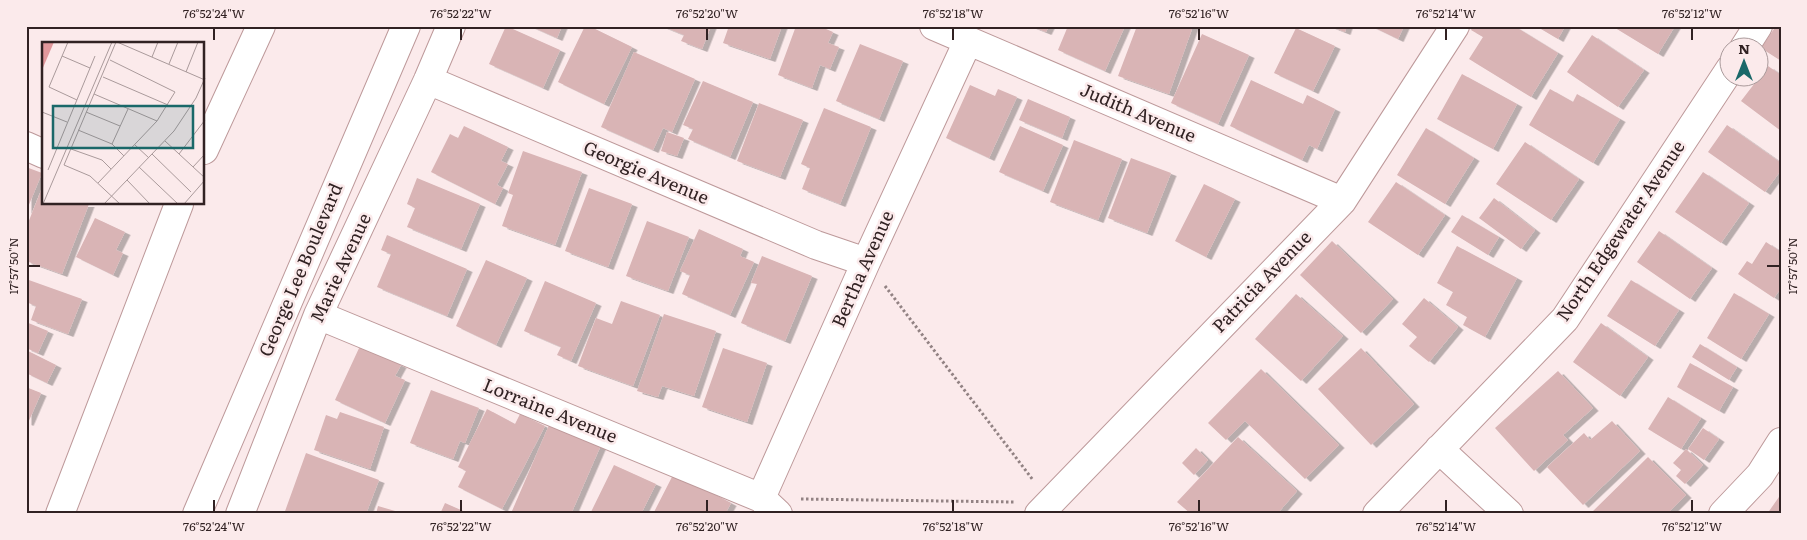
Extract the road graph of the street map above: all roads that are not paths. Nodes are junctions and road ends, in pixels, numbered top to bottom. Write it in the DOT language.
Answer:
graph roads {
  1 [pos="261,26"];
  2 [pos="406,26"];
  3 [pos="451,26"];
  4 [pos="934,26"];
  5 [pos="1455,26"];
  6 [pos="1758,26"];
  7 [pos="1750,38"];
  8 [pos="968,41"];
  9 [pos="428,80"];
  10 [pos="1720,84"];
  11 [pos="26,146"];
  12 [pos="205,148"];
  13 [pos="42,153"];
  14 [pos="1342,201"];
  15 [pos="172,206"];
  16 [pos="866,262"];
  17 [pos="318,315"];
  18 [pos="1781,442"];
  19 [pos="1439,449"];
  20 [pos="769,506"];
  21 [pos="1051,510"];
  22 [pos="60,514"];
  23 [pos="197,514"];
  24 [pos="240,514"];
  25 [pos="1377,514"];
  26 [pos="1509,514"];
  27 [pos="1723,514"];
  1 -- 12 [label="street"];
  2 -- 23 [label="street, George Lee Boulevard"];
  3 -- 9 [label="street, Marie Avenue"];
  4 -- 8 [label="street, Judith Avenue"];
  5 -- 14 [label="street, Patricia Avenue"];
  6 -- 7 [label="street"];
  8 -- 14 [label="street, Judith Avenue"];
  8 -- 16 [label="street, Bertha Avenue"];
  9 -- 16 [label="street, Georgie Avenue"];
  9 -- 17 [label="street, Marie Avenue"];
  10 -- 19 [label="street, North Edgewater Avenue"];
  11 -- 13 [label="street"];
  14 -- 21 [label="street, Patricia Avenue"];
  15 -- 22 [label="street"];
  16 -- 20 [label="street, Bertha Avenue"];
  17 -- 20 [label="street, Lorraine Avenue"];
  17 -- 24 [label="street, Marie Avenue"];
  18 -- 27 [label="street"];
  19 -- 25 [label="street, North Edgewater Avenue"];
  19 -- 26 [label="street"];
}
